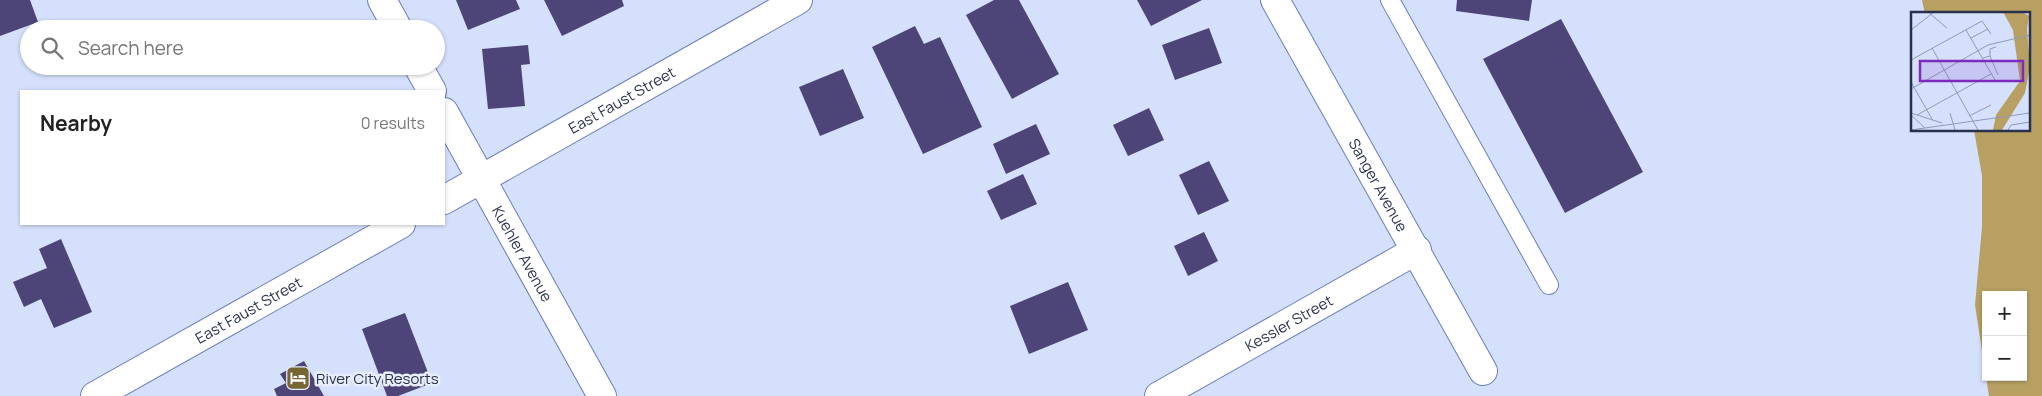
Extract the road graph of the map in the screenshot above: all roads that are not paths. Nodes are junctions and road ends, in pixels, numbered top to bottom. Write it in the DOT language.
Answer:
graph roads {
  1 [pos="382,0"];
  2 [pos="798,0"];
  3 [pos="1275,0"];
  4 [pos="1390,0"];
  5 [pos="393,20"];
  6 [pos="423,75"];
  7 [pos="431,90"];
  8 [pos="445,114"];
  9 [pos="481,179"];
  10 [pos="445,199"];
  11 [pos="399,225"];
  12 [pos="1417,250"];
  13 [pos="1549,284"];
  14 [pos="1483,370"];
  15 [pos="95,396"];
  16 [pos="602,396"];
  17 [pos="1159,396"];
  1 -- 5 [label="street"];
  2 -- 9 [label="street, East Faust Street"];
  3 -- 12 [label="street, Sanger Avenue"];
  4 -- 13 [label="lane"];
  6 -- 7 [label="street"];
  8 -- 9 [label="street, Kuehler Avenue"];
  9 -- 10 [label="street, East Faust Street"];
  9 -- 16 [label="street, Kuehler Avenue"];
  11 -- 15 [label="street, East Faust Street"];
  12 -- 14 [label="street, Sanger Avenue"];
  12 -- 17 [label="street, Kessler Street"];
}
